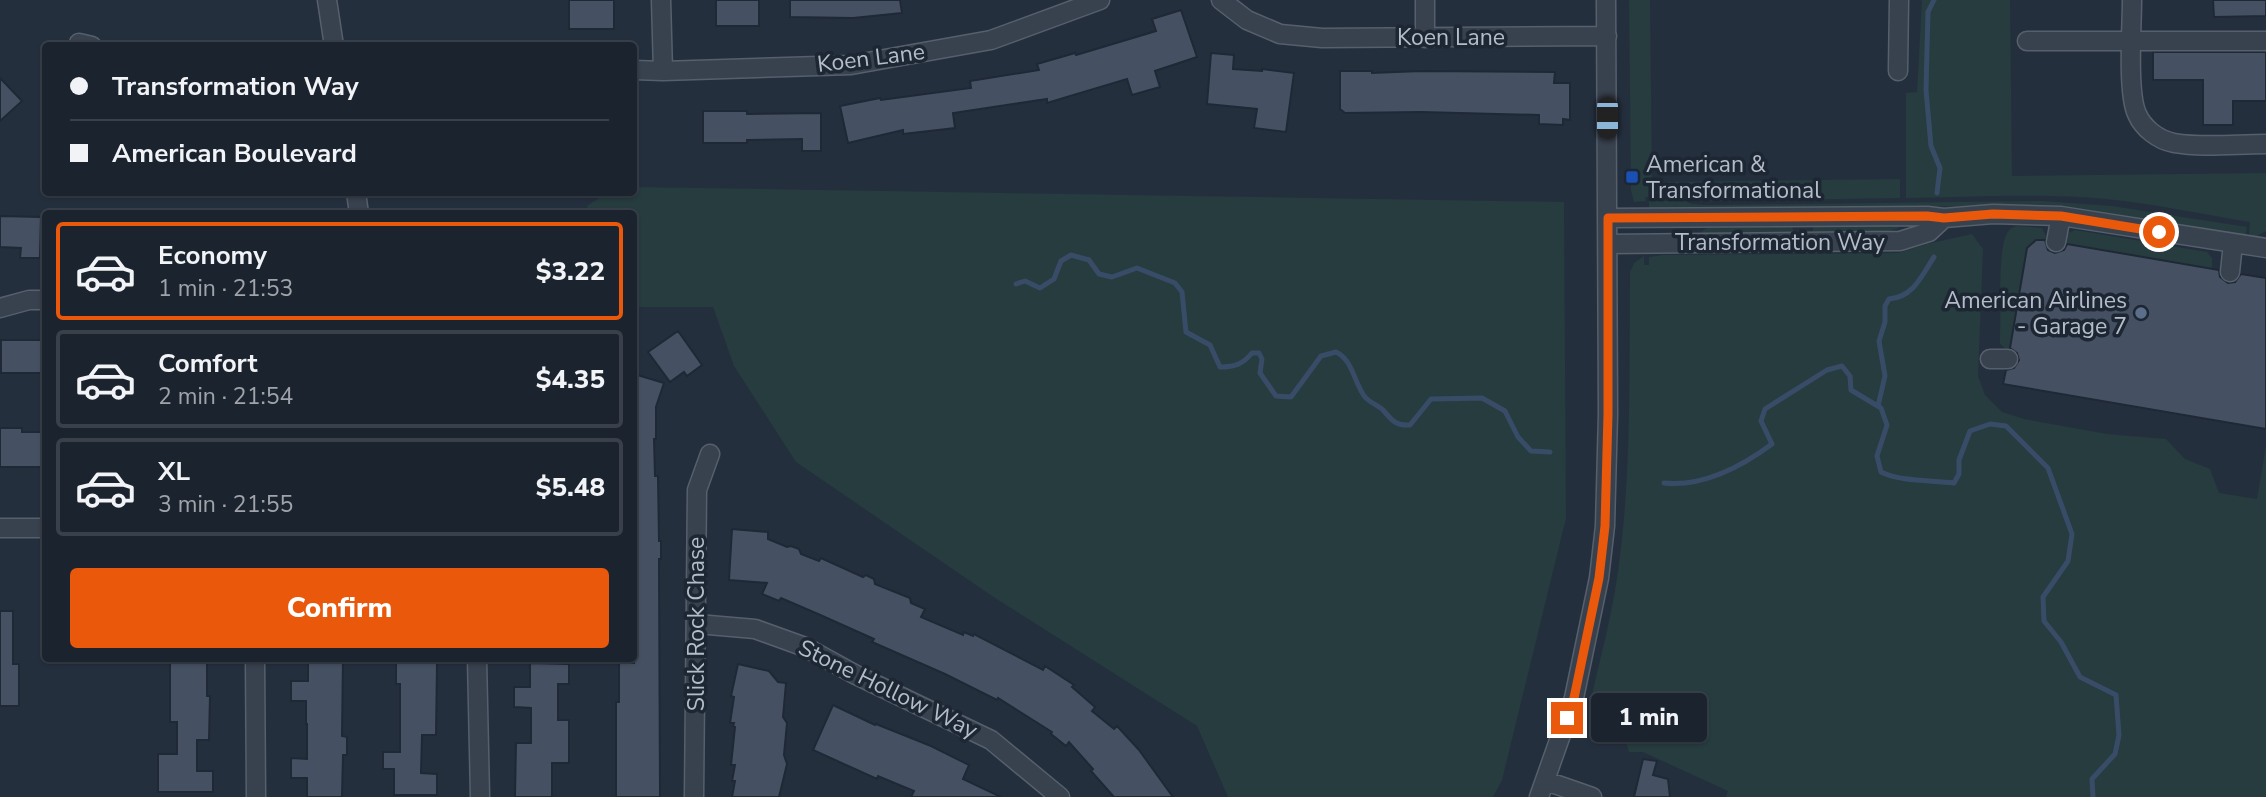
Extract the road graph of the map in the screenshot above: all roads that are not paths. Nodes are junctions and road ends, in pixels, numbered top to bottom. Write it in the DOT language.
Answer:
graph roads {
  1 [pos="327,0"];
  2 [pos="661,0"];
  3 [pos="1100,0"];
  4 [pos="1222,0"];
  5 [pos="1425,0"];
  6 [pos="1606,0"];
  7 [pos="1899,0"];
  8 [pos="2132,0"];
  9 [pos="1607,36"];
  10 [pos="1425,38"];
  11 [pos="2132,40"];
  12 [pos="2027,41"];
  13 [pos="2266,41"];
  14 [pos="333,42"];
  15 [pos="637,70"];
  16 [pos="663,71"];
  17 [pos="1898,71"];
  18 [pos="2266,144"];
  19 [pos="2061,216"];
  20 [pos="1608,218"];
  21 [pos="1944,218"];
  22 [pos="2056,242"];
  23 [pos="2233,243"];
  24 [pos="1608,244"];
  25 [pos="2266,248"];
  26 [pos="2230,272"];
  27 [pos="42,300"];
  28 [pos="0,309"];
  29 [pos="710,454"];
  30 [pos="0,528"];
  31 [pos="42,528"];
  32 [pos="697,624"];
  33 [pos="255,662"];
  34 [pos="477,662"];
  35 [pos="1543,789"];
  36 [pos="256,797"];
  37 [pos="480,797"];
  38 [pos="694,797"];
  39 [pos="1059,797"];
  40 [pos="1592,797"];
  1 -- 14 [label="street"];
  2 -- 16 [label="street"];
  3 -- 16 [label="street, Koen Lane"];
  4 -- 10 [label="street, Koen Lane"];
  5 -- 10 [label="street"];
  6 -- 9 [label="street"];
  7 -- 17 [label="street"];
  8 -- 11 [label="street"];
  9 -- 10 [label="street, Koen Lane"];
  9 -- 20 [label="street"];
  11 -- 12 [label="street"];
  11 -- 13 [label="street"];
  11 -- 18 [label="street"];
  15 -- 16 [label="street, Koen Lane"];
  19 -- 21 [label="street, Transformation Way"];
  19 -- 22 [label="street"];
  19 -- 23 [label="street, Transformation Way"];
  20 -- 21 [label="street, Transformation Way"];
  20 -- 24 [label="street"];
  21 -- 24 [label="street, Transformation Way"];
  23 -- 25 [label="street, Transformation Way"];
  23 -- 26 [label="street"];
  24 -- 35 [label="street"];
  27 -- 28 [label="street"];
  29 -- 32 [label="street, Slick Rock Chase"];
  30 -- 31 [label="street"];
  32 -- 38 [label="street, Slick Rock Chase"];
  32 -- 39 [label="street, Stone Hollow Way"];
  33 -- 36 [label="street"];
  34 -- 37 [label="street"];
  35 -- 40 [label="street"];
}
